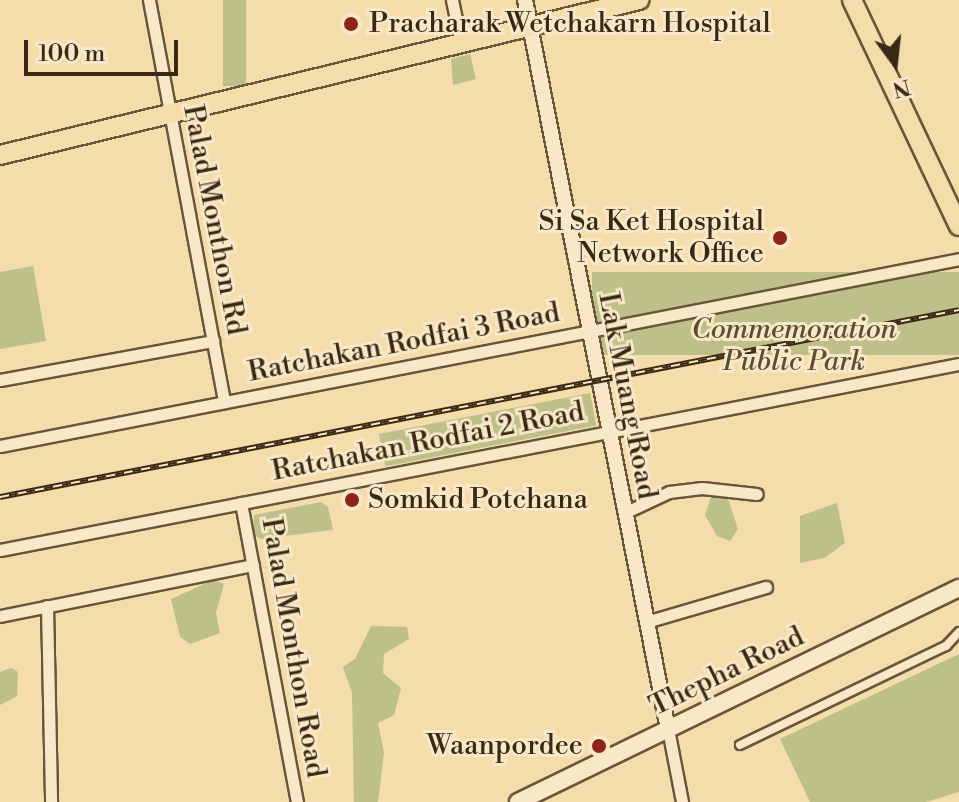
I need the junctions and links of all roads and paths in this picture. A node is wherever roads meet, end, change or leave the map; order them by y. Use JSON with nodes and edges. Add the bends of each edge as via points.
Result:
{"nodes":[{"id":1,"x":149,"y":0,"type":"edge"},
{"id":2,"x":452,"y":0,"type":"edge"},
{"id":3,"x":525,"y":0,"type":"edge"},
{"id":4,"x":639,"y":0,"type":"edge"},
{"id":5,"x":852,"y":0,"type":"edge"},
{"id":6,"x":530,"y":26,"type":"junction"},
{"id":7,"x":461,"y":43,"type":"junction"},
{"id":8,"x":168,"y":114,"type":"junction"},
{"id":9,"x":0,"y":155,"type":"edge"},
{"id":10,"x":959,"y":226,"type":"edge"},
{"id":11,"x":959,"y":259,"type":"edge"},
{"id":12,"x":587,"y":331,"type":"junction"},
{"id":13,"x":213,"y":341,"type":"junction"},
{"id":14,"x":959,"y":364,"type":"edge"},
{"id":15,"x":0,"y":380,"type":"edge"},
{"id":16,"x":224,"y":402,"type":"junction"},
{"id":17,"x":607,"y":432,"type":"junction"},
{"id":18,"x":0,"y":446,"type":"edge"},
{"id":19,"x":757,"y":494,"type":"dead end"},
{"id":20,"x":241,"y":503,"type":"junction"},
{"id":21,"x":624,"y":513,"type":"junction"},
{"id":22,"x":0,"y":550,"type":"edge"},
{"id":23,"x":253,"y":565,"type":"junction"},
{"id":24,"x":766,"y":587,"type":"dead end"},
{"id":25,"x":959,"y":588,"type":"edge"},
{"id":26,"x":47,"y":606,"type":"junction"},
{"id":27,"x":0,"y":616,"type":"edge"},
{"id":28,"x":646,"y":622,"type":"junction"},
{"id":29,"x":959,"y":632,"type":"edge"},
{"id":30,"x":668,"y":729,"type":"junction"},
{"id":31,"x":740,"y":745,"type":"dead end"},
{"id":32,"x":51,"y":802,"type":"edge"},
{"id":33,"x":297,"y":802,"type":"edge"},
{"id":34,"x":518,"y":802,"type":"edge"},
{"id":35,"x":682,"y":802,"type":"edge"}],
"edges":[{"from":1,"to":8,"type":"street","name":"Palad Monthon Rd"},
{"from":2,"to":7,"type":"street"},
{"from":3,"to":6,"type":"street","name":"Lak Muang Road"},
{"from":4,"to":6,"type":"main road"},
{"from":5,"to":10,"type":"main road"},
{"from":6,"to":7,"type":"main road"},
{"from":6,"to":12,"type":"street","name":"Lak Muang Road"},
{"from":7,"to":8,"type":"main road"},
{"from":8,"to":9,"type":"main road"},
{"from":8,"to":13,"type":"street","name":"Palad Monthon Rd"},
{"from":11,"to":12,"type":"street","name":"Ratchakan Rodfai 3 Road"},
{"from":12,"to":16,"type":"street","name":"Ratchakan Rodfai 3 Road"},
{"from":12,"to":17,"type":"street","name":"Lak Muang Road"},
{"from":13,"to":15,"type":"street"},
{"from":13,"to":16,"type":"street","name":"Palad Monthon Rd"},
{"from":14,"to":17,"type":"street","name":"Ratchakan Rodfai 2 Road"},
{"from":16,"to":18,"type":"street","name":"Ratchakan Rodfai 3 Road"},
{"from":17,"to":20,"type":"street","name":"Ratchakan Rodfai 2 Road"},
{"from":17,"to":21,"type":"street","name":"Lak Muang Road"},
{"from":19,"to":21,"type":"street","via":[[702,488],[669,492]]},
{"from":20,"to":22,"type":"street","name":"Ratchakan Rodfai 2 Road"},
{"from":20,"to":23,"type":"street","name":"Palad Monthon Road"},
{"from":21,"to":28,"type":"street","name":"Lak Muang Road"},
{"from":23,"to":26,"type":"street"},
{"from":23,"to":33,"type":"street","name":"Palad Monthon Road"},
{"from":24,"to":28,"type":"street"},
{"from":25,"to":30,"type":"main road","name":"Thepha Road"},
{"from":26,"to":27,"type":"street"},
{"from":26,"to":32,"type":"street"},
{"from":28,"to":30,"type":"street","name":"Lak Muang Road"},
{"from":29,"to":31,"type":"street","via":[[946,646]]},
{"from":30,"to":34,"type":"main road","name":"Thepha Road"},
{"from":30,"to":35,"type":"street","name":"Lak Muang Road"}]}
